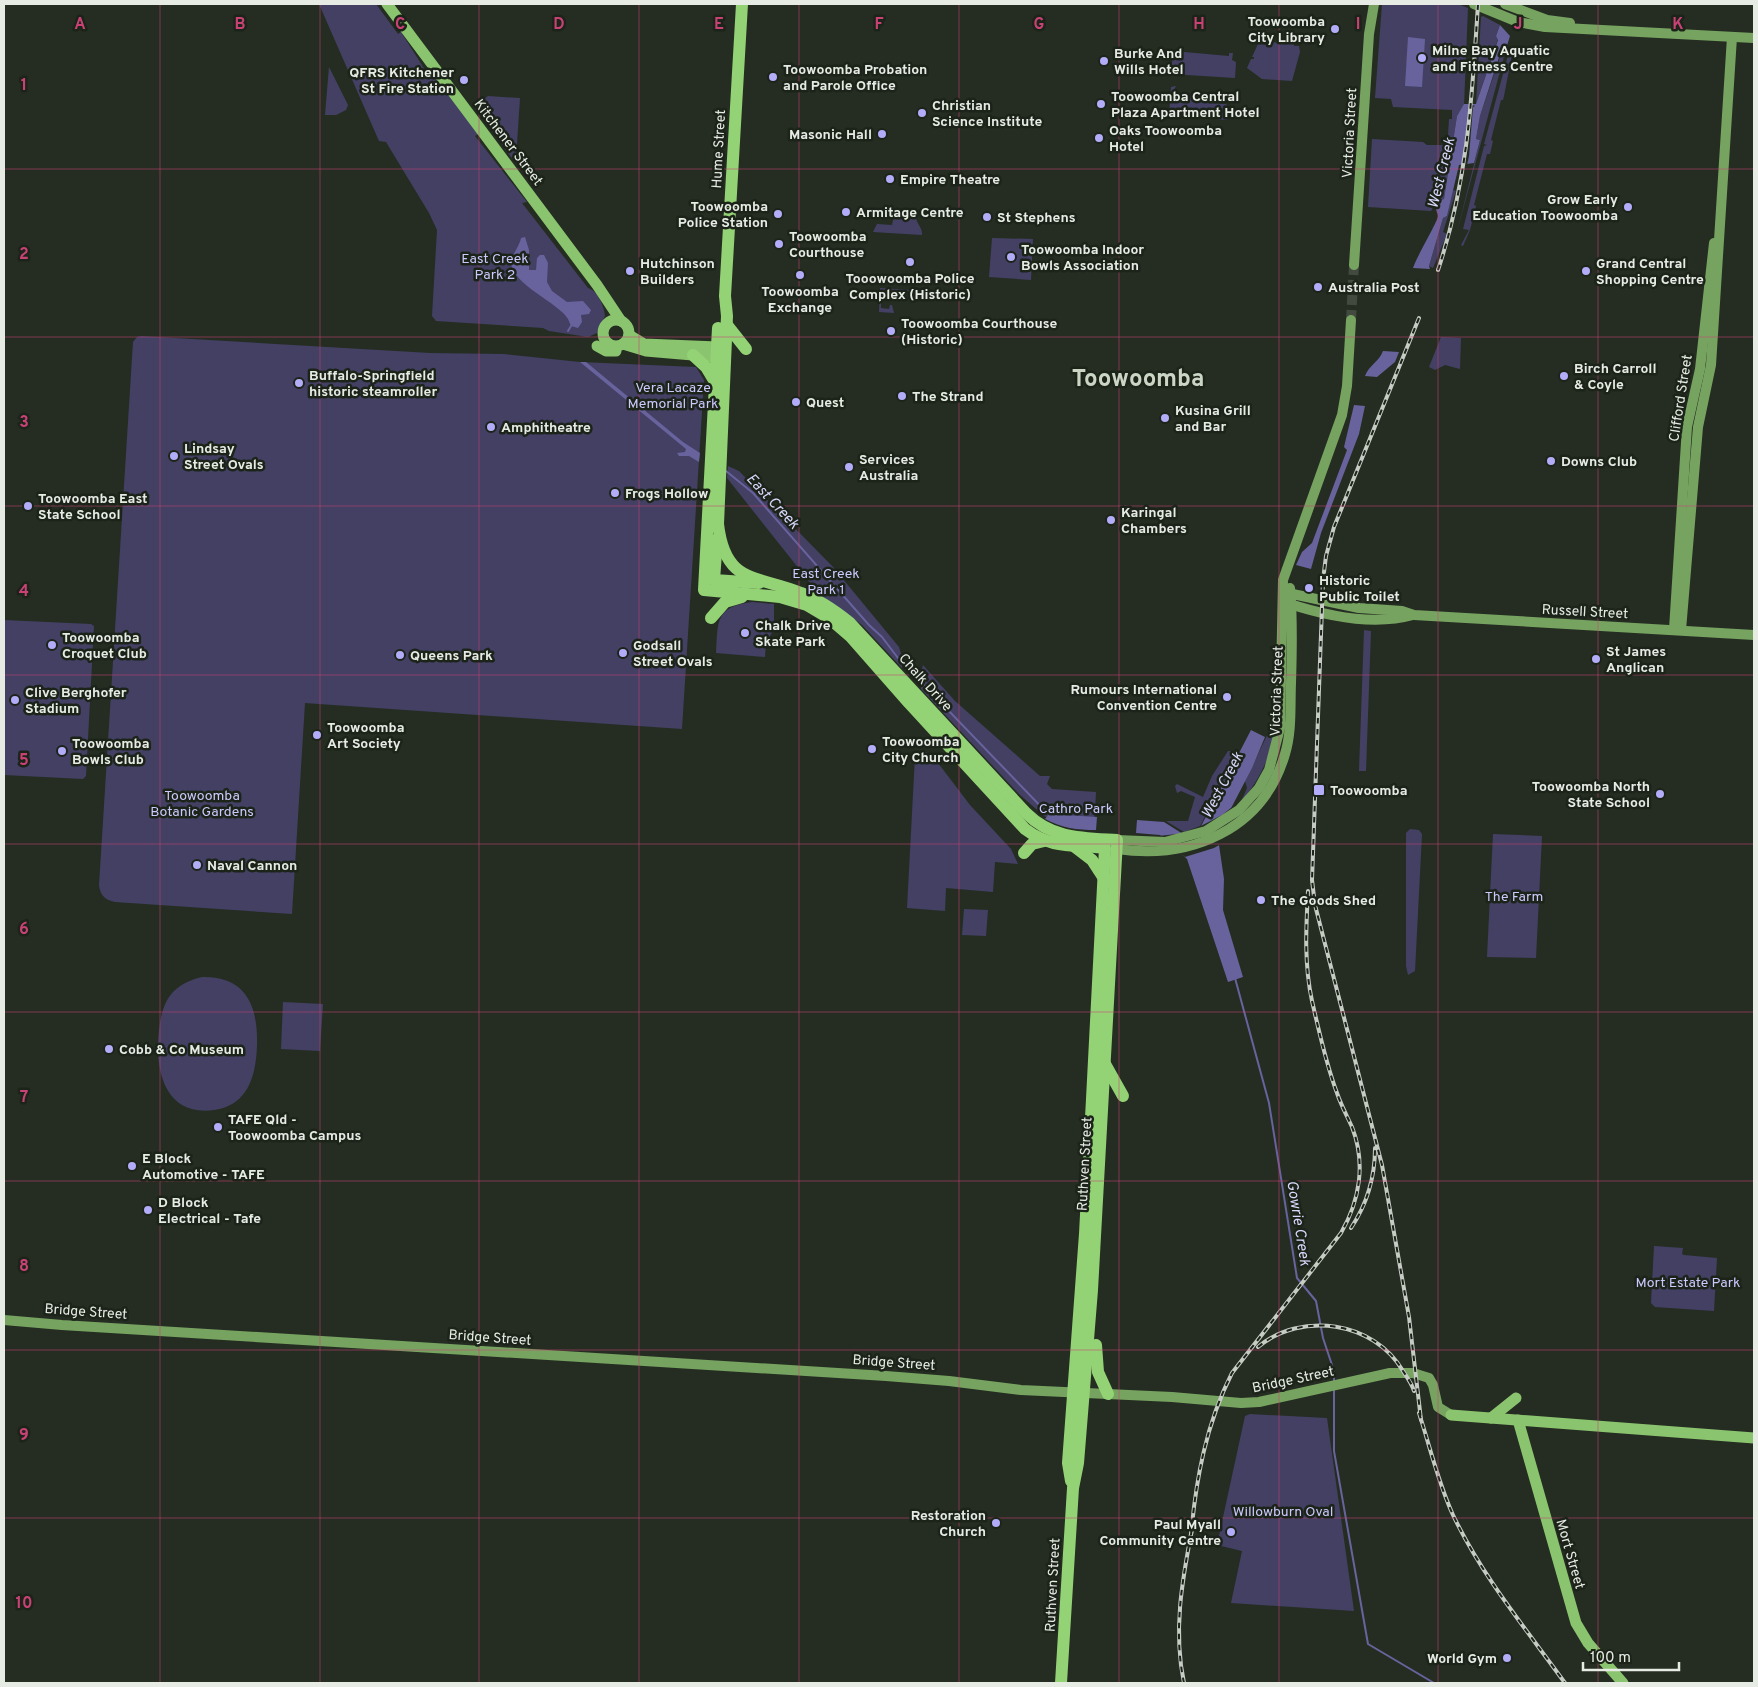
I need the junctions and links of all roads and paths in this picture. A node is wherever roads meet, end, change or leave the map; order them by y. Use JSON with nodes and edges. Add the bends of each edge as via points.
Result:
{"nodes":[{"id":1,"x":387,"y":4,"type":"edge"},
{"id":2,"x":742,"y":4,"type":"edge"},
{"id":3,"x":1374,"y":4,"type":"edge"},
{"id":4,"x":1474,"y":4,"type":"edge"},
{"id":5,"x":1505,"y":4,"type":"edge"},
{"id":6,"x":1628,"y":30,"type":"junction"},
{"id":7,"x":1732,"y":37,"type":"junction"},
{"id":8,"x":1754,"y":38,"type":"edge"},
{"id":9,"x":1720,"y":203,"type":"junction"},
{"id":10,"x":1354,"y":265,"type":"tunnel mouth"},
{"id":11,"x":725,"y":296,"type":"junction"},
{"id":12,"x":606,"y":299,"type":"junction"},
{"id":13,"x":1351,"y":320,"type":"tunnel mouth"},
{"id":14,"x":621,"y":321,"type":"junction"},
{"id":15,"x":608,"y":322,"type":"junction"},
{"id":16,"x":727,"y":325,"type":"junction"},
{"id":17,"x":626,"y":339,"type":"junction"},
{"id":18,"x":610,"y":344,"type":"junction"},
{"id":19,"x":746,"y":349,"type":"dead end"},
{"id":20,"x":646,"y":351,"type":"junction"},
{"id":21,"x":717,"y":352,"type":"junction"},
{"id":22,"x":693,"y":355,"type":"junction"},
{"id":23,"x":715,"y":382,"type":"junction"},
{"id":24,"x":1696,"y":411,"type":"junction"},
{"id":25,"x":715,"y":466,"type":"junction"},
{"id":26,"x":719,"y":534,"type":"junction"},
{"id":27,"x":764,"y":583,"type":"junction"},
{"id":28,"x":704,"y":590,"type":"joint"},
{"id":29,"x":757,"y":594,"type":"junction"},
{"id":30,"x":1287,"y":598,"type":"junction"},
{"id":31,"x":711,"y":618,"type":"dead end"},
{"id":32,"x":1677,"y":630,"type":"junction"},
{"id":33,"x":1754,"y":635,"type":"edge"},
{"id":34,"x":1044,"y":841,"type":"junction"},
{"id":35,"x":1117,"y":845,"type":"junction"},
{"id":36,"x":1075,"y":848,"type":"junction"},
{"id":37,"x":1024,"y":854,"type":"dead end"},
{"id":38,"x":1105,"y":880,"type":"junction"},
{"id":39,"x":1105,"y":1064,"type":"junction"},
{"id":40,"x":1122,"y":1096,"type":"dead end"},
{"id":41,"x":1092,"y":1290,"type":"junction"},
{"id":42,"x":4,"y":1320,"type":"edge"},
{"id":43,"x":1079,"y":1393,"type":"junction"},
{"id":44,"x":1108,"y":1394,"type":"junction"},
{"id":45,"x":1516,"y":1398,"type":"dead end"},
{"id":46,"x":1451,"y":1415,"type":"joint"},
{"id":47,"x":1491,"y":1418,"type":"junction"},
{"id":48,"x":1518,"y":1420,"type":"junction"},
{"id":49,"x":1754,"y":1438,"type":"edge"},
{"id":50,"x":1061,"y":1683,"type":"edge"},
{"id":51,"x":1622,"y":1683,"type":"edge"}],
"edges":[{"from":1,"to":12,"type":"main road","name":"Kitchener Street"},
{"from":2,"to":11,"type":"highway","name":"Hume Street"},
{"from":3,"to":10,"type":"main road","name":"Victoria Street","via":[[1368,44]]},
{"from":4,"to":6,"type":"main road","via":[[1525,24],[1564,29]]},
{"from":5,"to":6,"type":"main road","via":[[1547,20]]},
{"from":6,"to":7,"type":"main road"},
{"from":7,"to":8,"type":"main road"},
{"from":7,"to":9,"type":"main road","name":"Clifford Street"},
{"from":9,"to":24,"type":"main road","name":"Clifford Street","via":[[1708,283]]},
{"from":9,"to":24,"type":"main road","name":"Clifford Street","via":[[1711,365]]},
{"from":11,"to":16,"type":"highway","name":"Hume Street"},
{"from":11,"to":21,"type":"highway","name":"Hume Street","via":[[719,315]]},
{"from":12,"to":14,"type":"main road","name":"Kitchener Street"},
{"from":12,"to":15,"type":"main road"},
{"from":13,"to":30,"type":"main road","name":"Victoria Street","via":[[1342,415],[1288,568]]},
{"from":14,"to":15,"type":"main road"},
{"from":14,"to":17,"type":"main road","via":[[628,326]]},
{"from":15,"to":18,"type":"main road","via":[[603,332]]},
{"from":16,"to":19,"type":"highway"},
{"from":16,"to":25,"type":"highway","name":"Hume Street"},
{"from":17,"to":18,"type":"main road"},
{"from":17,"to":20,"type":"main road"},
{"from":17,"to":21,"type":"main road"},
{"from":18,"to":20,"type":"main road","via":[[597,346],[606,351]]},
{"from":20,"to":22,"type":"main road"},
{"from":21,"to":22,"type":"main road"},
{"from":21,"to":23,"type":"highway","name":"Hume Street"},
{"from":22,"to":23,"type":"highway"},
{"from":23,"to":25,"type":"highway","name":"Hume Street"},
{"from":24,"to":32,"type":"main road","name":"Clifford Street","via":[[1687,426]]},
{"from":25,"to":26,"type":"highway","name":"Hume Street"},
{"from":25,"to":28,"type":"highway","name":"Hume Street"},
{"from":26,"to":27,"type":"highway","name":"Chalk Drive","via":[[723,550],[733,565]]},
{"from":26,"to":27,"type":"highway","via":[[714,580]]},
{"from":27,"to":35,"type":"highway","name":"Chalk Drive","via":[[802,593],[830,607],[850,623],[1042,827],[1067,837]]},
{"from":28,"to":29,"type":"highway","name":"Chalk Drive"},
{"from":29,"to":31,"type":"highway","via":[[728,600]]},
{"from":29,"to":34,"type":"highway","name":"Chalk Drive","via":[[807,605],[845,631],[1015,820]]},
{"from":30,"to":32,"type":"main road","name":"Russell Street","via":[[1358,619],[1414,615]]},
{"from":30,"to":35,"type":"main road","name":"Victoria Street","via":[[1278,743],[1264,780],[1239,810],[1206,831],[1165,842]]},
{"from":30,"to":35,"type":"main road","name":"Victoria Street","via":[[1290,720],[1285,754],[1267,793],[1234,826],[1210,840],[1176,850],[1152,852]]},
{"from":32,"to":33,"type":"main road","name":"Russell Street"},
{"from":34,"to":36,"type":"highway","name":"Chalk Drive"},
{"from":34,"to":37,"type":"highway","via":[[1032,844]]},
{"from":35,"to":39,"type":"highway","name":"Ruthven Street"},
{"from":36,"to":38,"type":"highway","name":"Chalk Drive","via":[[1092,860]]},
{"from":36,"to":38,"type":"highway","name":"Ruthven Street","via":[[1106,848]]},
{"from":38,"to":43,"type":"highway","name":"Ruthven Street"},
{"from":39,"to":40,"type":"highway"},
{"from":39,"to":41,"type":"highway","name":"Ruthven Street"},
{"from":41,"to":43,"type":"highway","name":"Ruthven Street"},
{"from":41,"to":44,"type":"highway","via":[[1096,1363]]},
{"from":42,"to":43,"type":"main road","name":"Bridge Street","via":[[886,1376]]},
{"from":43,"to":44,"type":"main road","name":"Bridge Street"},
{"from":43,"to":50,"type":"highway","name":"Ruthven Street","via":[[1068,1463],[1073,1488]]},
{"from":44,"to":46,"type":"main road","name":"Bridge Street","via":[[1248,1403],[1395,1373],[1423,1375],[1432,1383],[1438,1407]]},
{"from":45,"to":47,"type":"main road"},
{"from":46,"to":47,"type":"main road","name":"Bridge Street"},
{"from":47,"to":48,"type":"main road","name":"Bridge Street"},
{"from":48,"to":49,"type":"main road","name":"Bridge Street"},
{"from":48,"to":51,"type":"main road","name":"Mort Street","via":[[1576,1623],[1588,1643]]}]}
